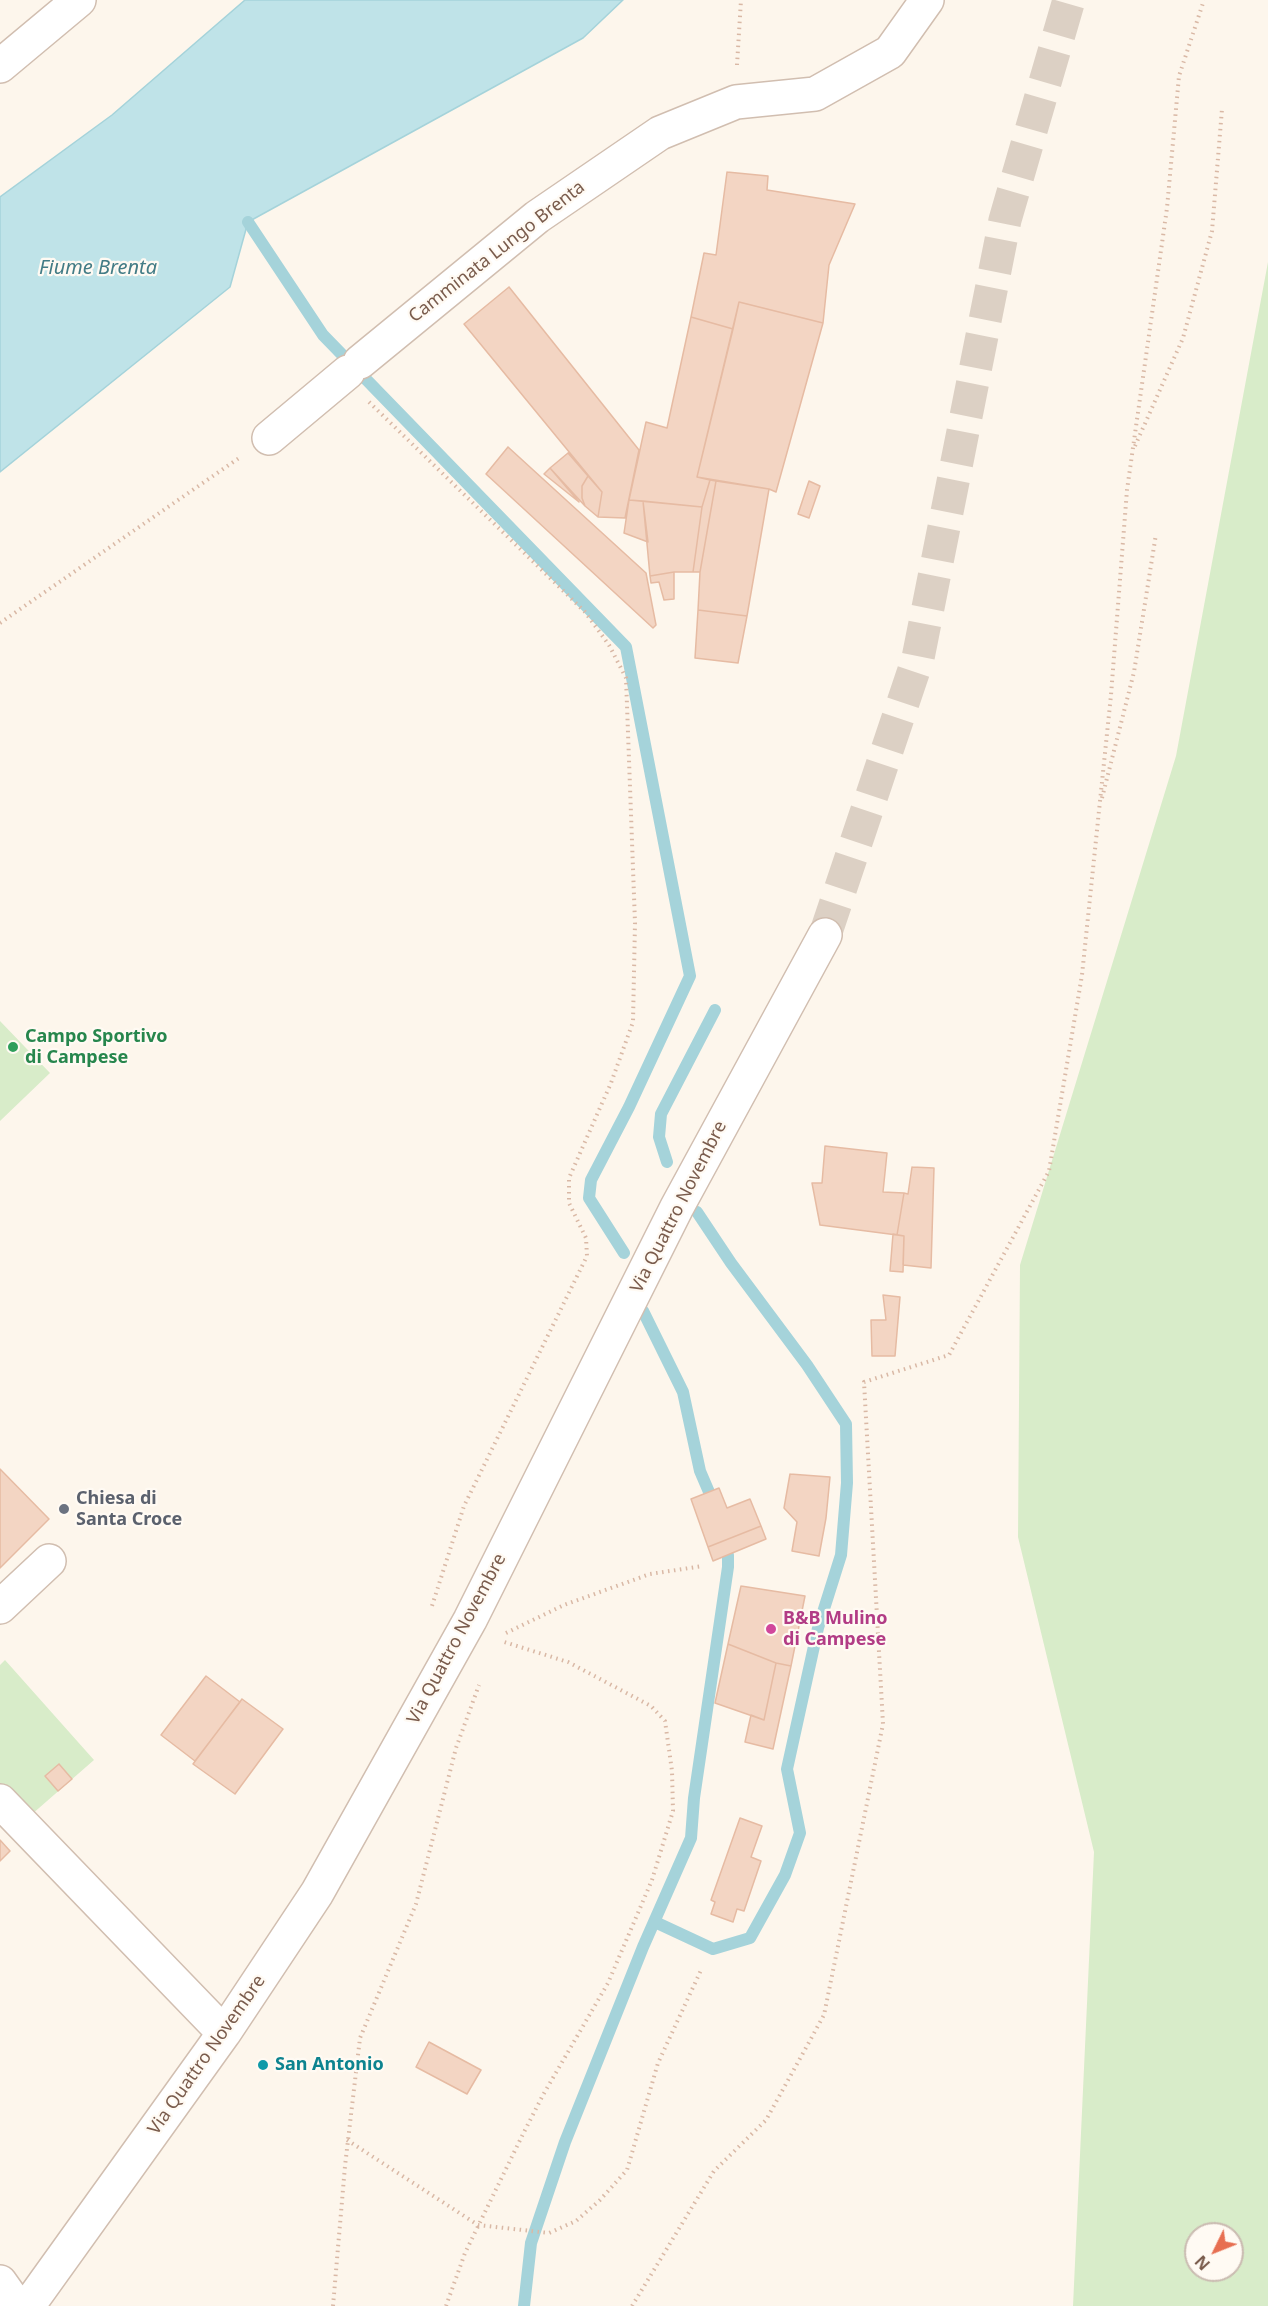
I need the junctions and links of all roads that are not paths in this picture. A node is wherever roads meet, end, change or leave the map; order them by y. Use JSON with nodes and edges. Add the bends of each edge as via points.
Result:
{"nodes":[{"id":1,"x":79,"y":0,"type":"edge"},
{"id":2,"x":927,"y":0,"type":"edge"},
{"id":3,"x":0,"y":66,"type":"edge"},
{"id":4,"x":268,"y":438,"type":"road end"},
{"id":5,"x":825,"y":935,"type":"tunnel mouth"},
{"id":6,"x":49,"y":1561,"type":"dead end"},
{"id":7,"x":0,"y":1607,"type":"edge"},
{"id":8,"x":0,"y":1801,"type":"edge"},
{"id":9,"x":224,"y":2033,"type":"junction"},
{"id":10,"x":0,"y":2282,"type":"edge"},
{"id":11,"x":17,"y":2306,"type":"edge"},
{"id":12,"x":28,"y":2306,"type":"edge"}],
"edges":[{"from":1,"to":3,"type":"street"},
{"from":2,"to":4,"type":"street","name":"Camminata Lungo Brenta","via":[[890,52],[815,94],[736,102],[660,133],[537,217]]},
{"from":5,"to":9,"type":"street","name":"Via Quattro Novembre","via":[[677,1207],[470,1620],[317,1893]]},
{"from":6,"to":7,"type":"street"},
{"from":8,"to":9,"type":"street"},
{"from":9,"to":12,"type":"street","name":"Via Quattro Novembre"},
{"from":10,"to":11,"type":"street"}]}
